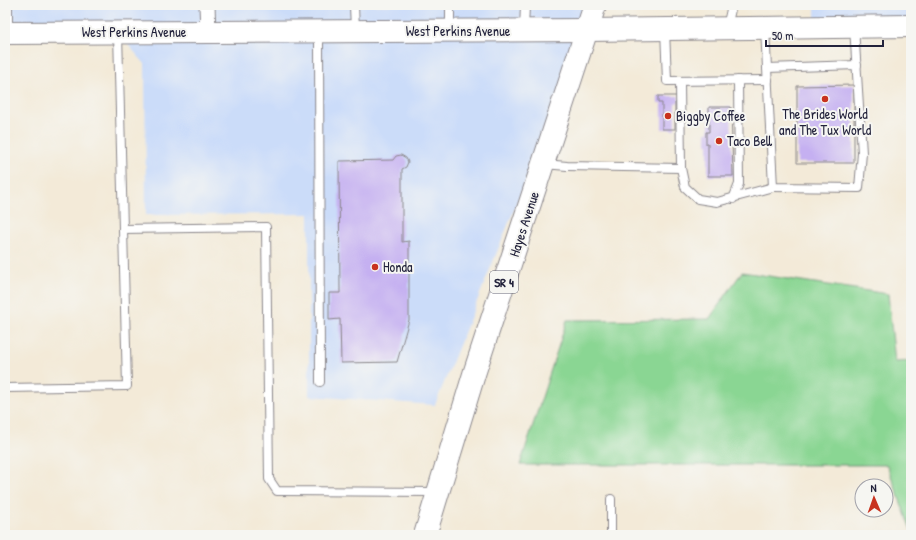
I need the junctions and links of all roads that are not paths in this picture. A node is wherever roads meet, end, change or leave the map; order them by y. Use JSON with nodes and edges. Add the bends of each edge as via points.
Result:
{"nodes":[{"id":1,"x":8,"y":5,"type":"edge"},
{"id":2,"x":207,"y":5,"type":"edge"},
{"id":3,"x":354,"y":5,"type":"edge"},
{"id":4,"x":450,"y":5,"type":"edge"},
{"id":5,"x":525,"y":5,"type":"edge"},
{"id":6,"x":595,"y":5,"type":"edge"},
{"id":7,"x":732,"y":5,"type":"edge"},
{"id":8,"x":854,"y":26,"type":"junction"},
{"id":9,"x":911,"y":26,"type":"edge"},
{"id":10,"x":765,"y":27,"type":"junction"},
{"id":11,"x":726,"y":28,"type":"junction"},
{"id":12,"x":665,"y":29,"type":"junction"},
{"id":13,"x":524,"y":30,"type":"junction"},
{"id":14,"x":587,"y":30,"type":"junction"},
{"id":15,"x":355,"y":31,"type":"junction"},
{"id":16,"x":450,"y":31,"type":"junction"},
{"id":17,"x":208,"y":32,"type":"junction"},
{"id":18,"x":319,"y":32,"type":"junction"},
{"id":19,"x":7,"y":33,"type":"edge"},
{"id":20,"x":118,"y":33,"type":"junction"},
{"id":21,"x":857,"y":65,"type":"junction"},
{"id":22,"x":767,"y":68,"type":"junction"},
{"id":23,"x":738,"y":80,"type":"junction"},
{"id":24,"x":768,"y":80,"type":"junction"},
{"id":25,"x":680,"y":81,"type":"junction"},
{"id":26,"x":544,"y":163,"type":"junction"},
{"id":27,"x":682,"y":168,"type":"junction"},
{"id":28,"x":773,"y":188,"type":"junction"},
{"id":29,"x":733,"y":199,"type":"junction"},
{"id":30,"x":123,"y":229,"type":"junction"},
{"id":31,"x":320,"y":382,"type":"dead end"},
{"id":32,"x":5,"y":388,"type":"edge"},
{"id":33,"x":438,"y":492,"type":"junction"},
{"id":34,"x":611,"y":498,"type":"dead end"},
{"id":35,"x":425,"y":535,"type":"edge"},
{"id":36,"x":611,"y":535,"type":"edge"}],
"edges":[{"from":1,"to":19,"type":"lane"},
{"from":2,"to":17,"type":"street"},
{"from":3,"to":15,"type":"lane"},
{"from":4,"to":16,"type":"lane"},
{"from":5,"to":13,"type":"lane"},
{"from":6,"to":14,"type":"main road","name":"Hayes Avenue","number":"SR 4"},
{"from":7,"to":11,"type":"lane"},
{"from":8,"to":9,"type":"main road","name":"West Perkins Avenue"},
{"from":8,"to":10,"type":"main road","name":"West Perkins Avenue"},
{"from":8,"to":21,"type":"lane"},
{"from":10,"to":11,"type":"main road","name":"West Perkins Avenue"},
{"from":10,"to":22,"type":"lane"},
{"from":11,"to":12,"type":"main road","name":"West Perkins Avenue"},
{"from":12,"to":14,"type":"main road","name":"West Perkins Avenue"},
{"from":12,"to":25,"type":"lane","via":[[667,81]]},
{"from":13,"to":14,"type":"main road","name":"West Perkins Avenue"},
{"from":13,"to":16,"type":"main road","name":"West Perkins Avenue"},
{"from":14,"to":26,"type":"main road","name":"Hayes Avenue","number":"SR 4"},
{"from":15,"to":16,"type":"main road","name":"West Perkins Avenue"},
{"from":15,"to":18,"type":"main road","name":"West Perkins Avenue"},
{"from":17,"to":18,"type":"main road","name":"West Perkins Avenue"},
{"from":17,"to":20,"type":"main road","name":"West Perkins Avenue"},
{"from":18,"to":31,"type":"lane"},
{"from":19,"to":20,"type":"main road","name":"West Perkins Avenue"},
{"from":20,"to":30,"type":"lane"},
{"from":21,"to":22,"type":"lane"},
{"from":21,"to":28,"type":"lane","via":[[862,153],[859,188]]},
{"from":22,"to":24,"type":"lane"},
{"from":23,"to":24,"type":"lane"},
{"from":23,"to":25,"type":"lane"},
{"from":23,"to":29,"type":"lane","via":[[739,184]]},
{"from":24,"to":28,"type":"lane"},
{"from":25,"to":27,"type":"lane"},
{"from":26,"to":27,"type":"lane","via":[[567,166]]},
{"from":26,"to":33,"type":"main road","name":"Hayes Avenue","number":"SR 4","via":[[475,370]]},
{"from":27,"to":29,"type":"lane","via":[[685,187],[698,199],[717,202]]},
{"from":28,"to":29,"type":"lane"},
{"from":30,"to":32,"type":"lane","via":[[127,386]]},
{"from":30,"to":33,"type":"lane","via":[[266,227],[269,479],[276,491]]},
{"from":33,"to":35,"type":"main road","name":"Hayes Avenue","number":"SR 4"},
{"from":34,"to":36,"type":"lane"}]}
